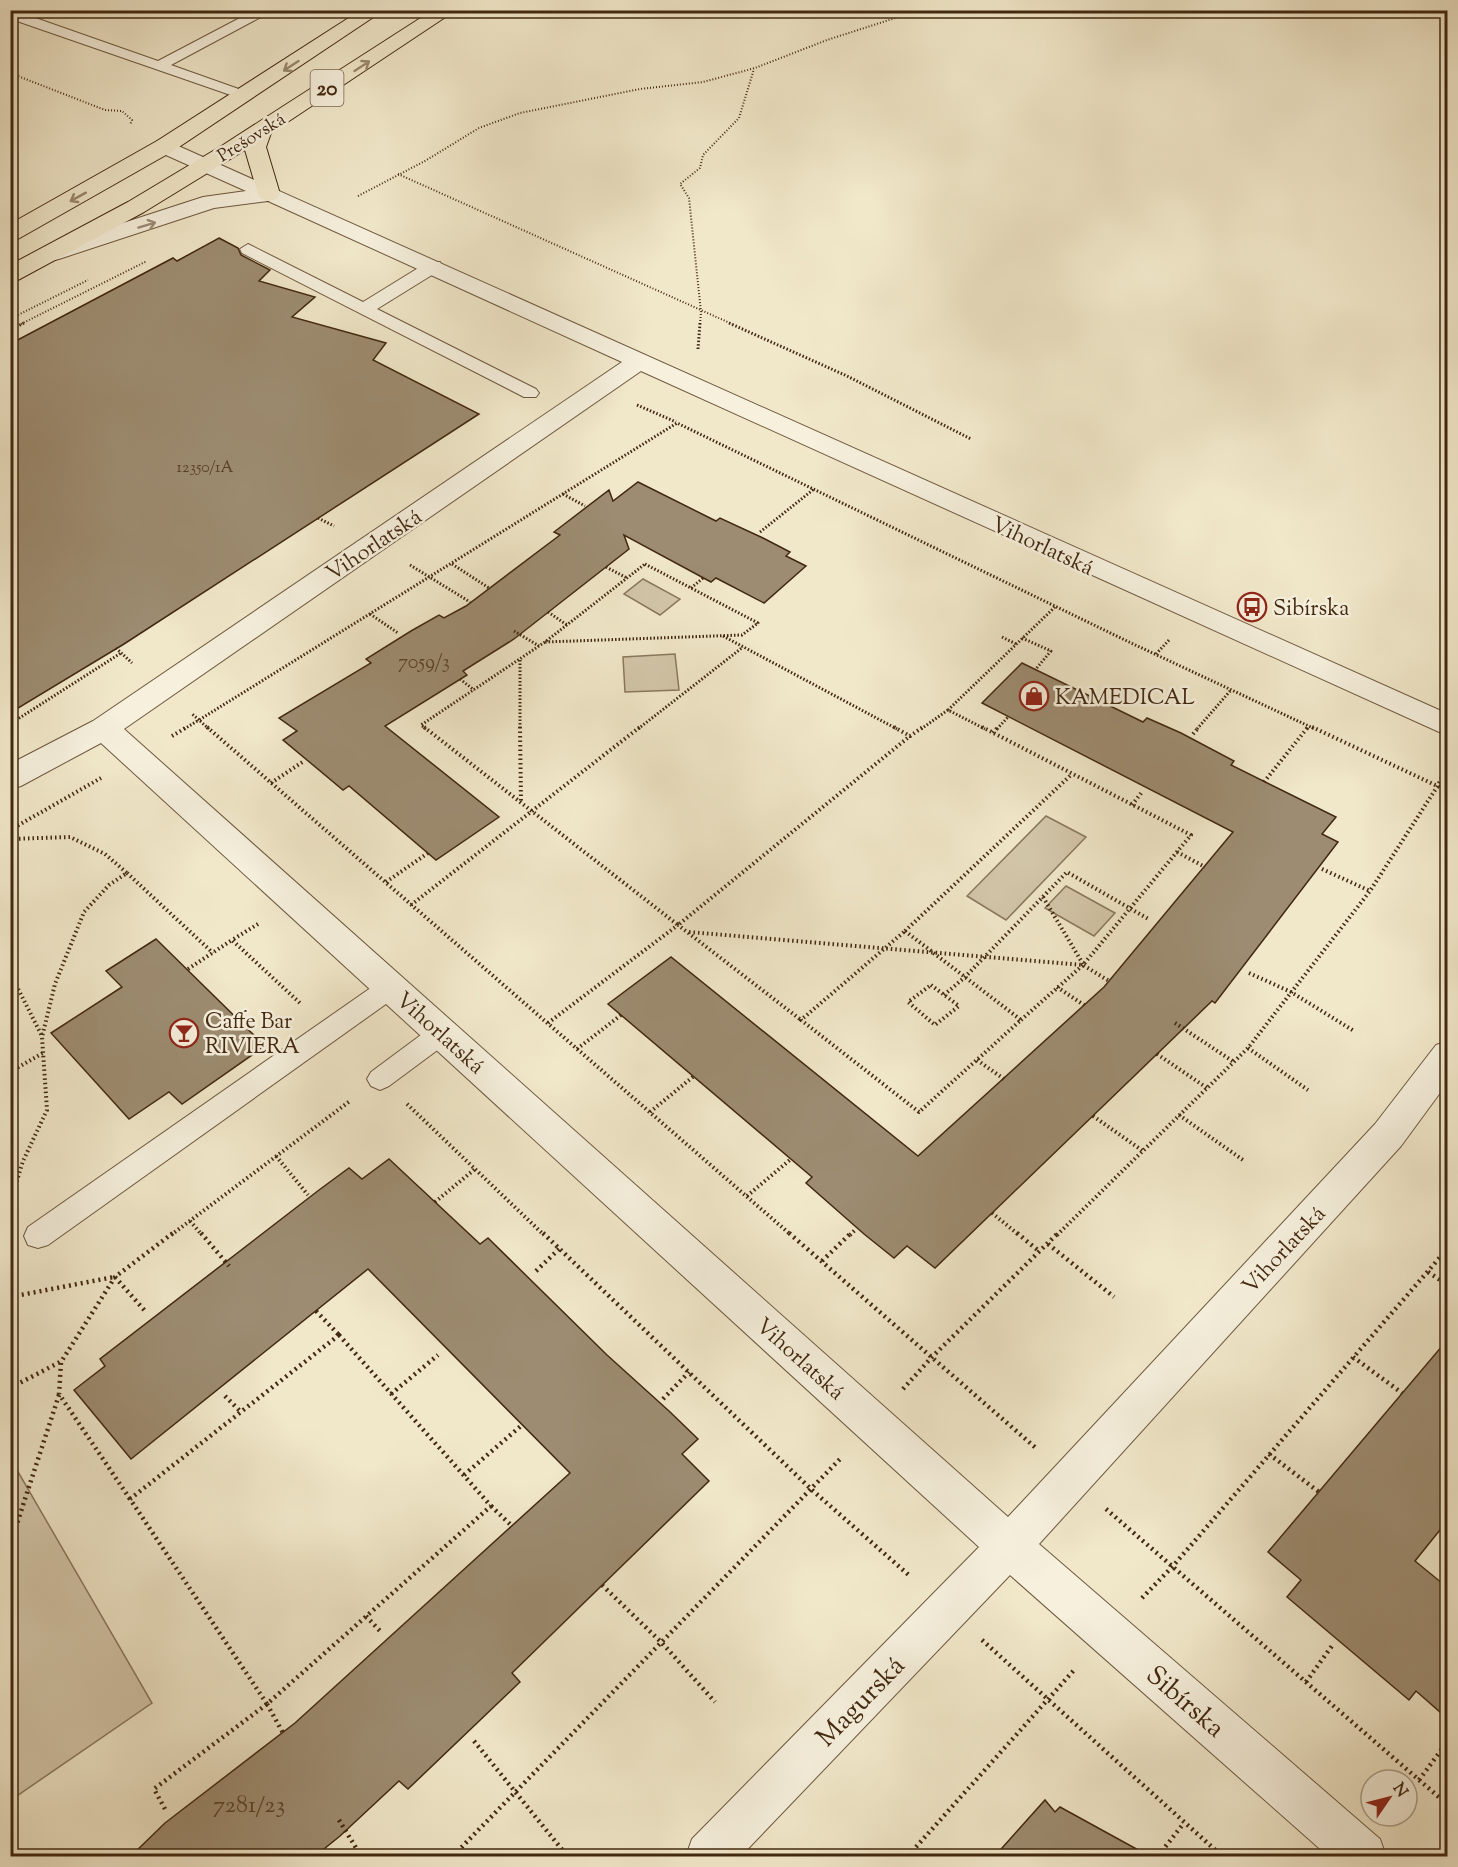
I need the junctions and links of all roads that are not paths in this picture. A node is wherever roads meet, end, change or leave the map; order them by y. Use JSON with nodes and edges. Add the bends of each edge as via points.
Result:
{"nodes":[{"id":1,"x":22,"y":10,"type":"edge"},
{"id":2,"x":267,"y":10,"type":"edge"},
{"id":3,"x":375,"y":10,"type":"edge"},
{"id":4,"x":447,"y":10,"type":"edge"},
{"id":5,"x":159,"y":66,"type":"junction"},
{"id":6,"x":245,"y":96,"type":"junction"},
{"id":7,"x":262,"y":130,"type":"junction"},
{"id":8,"x":165,"y":146,"type":"junction"},
{"id":9,"x":206,"y":165,"type":"junction"},
{"id":10,"x":268,"y":194,"type":"junction"},
{"id":11,"x":10,"y":234,"type":"edge"},
{"id":12,"x":248,"y":249,"type":"dead end"},
{"id":13,"x":51,"y":254,"type":"junction"},
{"id":14,"x":434,"y":266,"type":"junction"},
{"id":15,"x":10,"y":275,"type":"edge"},
{"id":16,"x":364,"y":309,"type":"junction"},
{"id":17,"x":641,"y":360,"type":"junction"},
{"id":18,"x":530,"y":393,"type":"dead end"},
{"id":19,"x":1448,"y":726,"type":"edge"},
{"id":20,"x":104,"y":728,"type":"junction"},
{"id":21,"x":10,"y":778,"type":"edge"},
{"id":22,"x":392,"y":987,"type":"junction"},
{"id":23,"x":442,"y":1033,"type":"junction"},
{"id":24,"x":1448,"y":1055,"type":"edge"},
{"id":25,"x":380,"y":1079,"type":"road end"},
{"id":26,"x":38,"y":1236,"type":"dead end"},
{"id":27,"x":1009,"y":1546,"type":"junction"},
{"id":28,"x":710,"y":1857,"type":"edge"},
{"id":29,"x":1363,"y":1857,"type":"edge"}],
"edges":[{"from":1,"to":5,"type":"lane","via":[[19,17]]},
{"from":2,"to":5,"type":"lane"},
{"from":3,"to":6,"type":"main road","name":"Prešovská","number":"20","one_way":true},
{"from":7,"to":4,"type":"main road","name":"Prešovská","number":"20","one_way":true},
{"from":5,"to":6,"type":"lane"},
{"from":6,"to":8,"type":"main road","name":"Prešovská","number":"20"},
{"from":7,"to":9,"type":"main road","name":"Prešovská","number":"20"},
{"from":7,"to":10,"type":"main road","via":[[255,147]]},
{"from":8,"to":9,"type":"street","name":"Vihorlatská"},
{"from":8,"to":11,"type":"main road","number":"20","one_way":true},
{"from":9,"to":10,"type":"street","name":"Vihorlatská"},
{"from":9,"to":13,"type":"main road","number":"20"},
{"from":13,"to":10,"type":"street","one_way":true,"via":[[212,202]]},
{"from":10,"to":14,"type":"street","name":"Vihorlatská"},
{"from":12,"to":16,"type":"lane"},
{"from":13,"to":15,"type":"main road","number":"20"},
{"from":14,"to":16,"type":"lane"},
{"from":14,"to":17,"type":"street","name":"Vihorlatská"},
{"from":16,"to":18,"type":"lane"},
{"from":17,"to":19,"type":"street","name":"Vihorlatská"},
{"from":17,"to":20,"type":"street","name":"Vihorlatská"},
{"from":20,"to":21,"type":"street","name":"Vihorlatská"},
{"from":20,"to":22,"type":"street","name":"Vihorlatská"},
{"from":22,"to":23,"type":"street","name":"Vihorlatská"},
{"from":22,"to":26,"type":"lane"},
{"from":23,"to":25,"type":"lane"},
{"from":23,"to":27,"type":"street","name":"Vihorlatská"},
{"from":24,"to":27,"type":"street","name":"Vihorlatská","via":[[1388,1135]]},
{"from":27,"to":28,"type":"street","name":"Magurská"},
{"from":27,"to":29,"type":"street","name":"Sibírska"}]}
